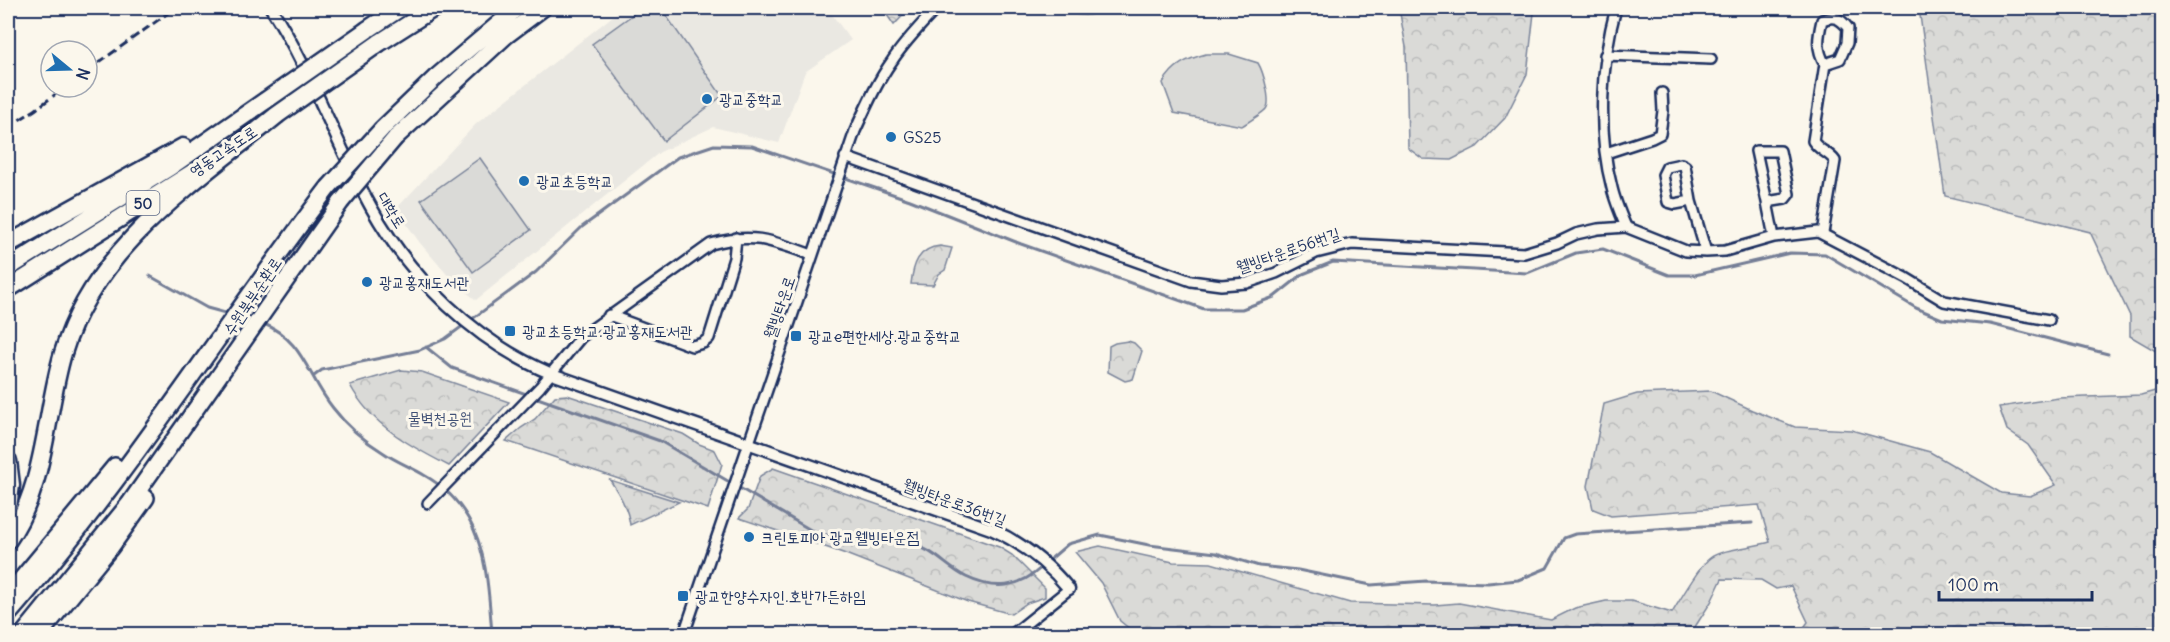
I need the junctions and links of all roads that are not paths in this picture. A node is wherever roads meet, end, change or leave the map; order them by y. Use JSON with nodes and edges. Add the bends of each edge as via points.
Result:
{"nodes":[{"id":1,"x":271,"y":8,"type":"edge"},
{"id":2,"x":400,"y":8,"type":"edge"},
{"id":3,"x":434,"y":8,"type":"edge"},
{"id":4,"x":517,"y":8,"type":"edge"},
{"id":5,"x":543,"y":8,"type":"edge"},
{"id":6,"x":937,"y":8,"type":"edge"},
{"id":7,"x":1616,"y":8,"type":"edge"},
{"id":8,"x":1605,"y":55,"type":"junction"},
{"id":9,"x":1711,"y":60,"type":"dead end"},
{"id":10,"x":1825,"y":64,"type":"junction"},
{"id":11,"x":1662,"y":93,"type":"dead end"},
{"id":12,"x":265,"y":101,"type":"junction"},
{"id":13,"x":277,"y":115,"type":"junction"},
{"id":14,"x":1606,"y":153,"type":"junction"},
{"id":15,"x":845,"y":157,"type":"junction"},
{"id":16,"x":1691,"y":201,"type":"junction"},
{"id":17,"x":1767,"y":202,"type":"junction"},
{"id":18,"x":1626,"y":228,"type":"junction"},
{"id":19,"x":1823,"y":233,"type":"junction"},
{"id":20,"x":1774,"y":237,"type":"junction"},
{"id":21,"x":736,"y":238,"type":"junction"},
{"id":22,"x":8,"y":244,"type":"edge"},
{"id":23,"x":1706,"y":252,"type":"junction"},
{"id":24,"x":812,"y":255,"type":"junction"},
{"id":25,"x":8,"y":268,"type":"edge"},
{"id":26,"x":8,"y":289,"type":"edge"},
{"id":27,"x":609,"y":315,"type":"junction"},
{"id":28,"x":2049,"y":320,"type":"dead end"},
{"id":29,"x":211,"y":351,"type":"junction"},
{"id":30,"x":234,"y":355,"type":"junction"},
{"id":31,"x":552,"y":374,"type":"junction"},
{"id":32,"x":749,"y":443,"type":"junction"},
{"id":33,"x":8,"y":461,"type":"edge"},
{"id":34,"x":428,"y":503,"type":"dead end"},
{"id":35,"x":8,"y":507,"type":"edge"},
{"id":36,"x":8,"y":540,"type":"edge"},
{"id":37,"x":1069,"y":589,"type":"joint"},
{"id":38,"x":8,"y":595,"type":"edge"},
{"id":39,"x":8,"y":615,"type":"edge"},
{"id":40,"x":23,"y":634,"type":"edge"},
{"id":41,"x":40,"y":634,"type":"edge"},
{"id":42,"x":684,"y":634,"type":"edge"},
{"id":43,"x":1013,"y":634,"type":"edge"}],
"edges":[{"from":1,"to":31,"type":"street","name":"대학로","via":[[370,206],[414,269],[458,315],[527,364]]},
{"from":2,"to":12,"type":"highway","name":"영동고속도로","number":"50","bridge":true},
{"from":3,"to":13,"type":"highway","name":"영동고속도로","number":"50","bridge":true},
{"from":4,"to":29,"type":"highway","name":"수원북부순환로","bridge":true,"via":[[436,77],[328,188]]},
{"from":5,"to":30,"type":"highway","name":"수원북부순환로","bridge":true,"via":[[507,35],[395,138],[341,202]]},
{"from":6,"to":15,"type":"street","name":"웰빙타운로","via":[[891,62]]},
{"from":7,"to":8,"type":"street"},
{"from":8,"to":9,"type":"street"},
{"from":8,"to":14,"type":"street"},
{"from":10,"to":10,"type":"street","via":[[1840,58],[1847,43],[1848,28],[1842,19],[1831,16],[1822,20],[1818,37],[1818,53]]},
{"from":10,"to":19,"type":"street","via":[[1813,141],[1836,161]]},
{"from":11,"to":14,"type":"street","via":[[1659,134]]},
{"from":12,"to":22,"type":"highway"},
{"from":12,"to":25,"type":"highway","name":"영동고속도로","number":"50","via":[[170,167]]},
{"from":13,"to":26,"type":"highway","name":"영동고속도로","number":"50"},
{"from":13,"to":36,"type":"highway","via":[[155,216],[96,281],[64,350],[32,495]]},
{"from":14,"to":18,"type":"street","via":[[1611,188]]},
{"from":15,"to":18,"type":"street","name":"웰빙타운로56번길","via":[[1191,281],[1221,285],[1247,283],[1316,253],[1352,244],[1524,253],[1576,234]]},
{"from":15,"to":24,"type":"street","name":"웰빙타운로"},
{"from":16,"to":16,"type":"street","via":[[1685,166],[1667,167],[1663,175],[1668,202]]},
{"from":16,"to":23,"type":"street"},
{"from":17,"to":17,"type":"street","via":[[1756,151],[1780,151],[1789,194],[1785,199]]},
{"from":17,"to":20,"type":"street"},
{"from":18,"to":23,"type":"street","name":"웰빙타운로56번길","via":[[1686,251]]},
{"from":19,"to":20,"type":"street","name":"웰빙타운로56번길"},
{"from":19,"to":28,"type":"street","via":[[1944,301]]},
{"from":20,"to":23,"type":"street","name":"웰빙타운로56번길","via":[[1725,251]]},
{"from":21,"to":24,"type":"street","via":[[769,240]]},
{"from":21,"to":27,"type":"street","via":[[711,244]]},
{"from":21,"to":27,"type":"street","via":[[734,258],[709,338],[703,343],[692,346]]},
{"from":24,"to":32,"type":"street","name":"웰빙타운로"},
{"from":27,"to":31,"type":"street","via":[[581,336]]},
{"from":29,"to":38,"type":"highway"},
{"from":29,"to":39,"type":"highway","name":"수원북부순환로","via":[[108,491]]},
{"from":30,"to":40,"type":"highway","name":"수원북부순환로","via":[[129,504]]},
{"from":30,"to":41,"type":"highway","via":[[160,477],[111,548]]},
{"from":31,"to":32,"type":"street","name":"대학로"},
{"from":31,"to":34,"type":"street"},
{"from":32,"to":37,"type":"street","name":"웰빙타운로36번길","via":[[1012,538],[1035,554]]},
{"from":32,"to":42,"type":"street","name":"웰빙타운로"},
{"from":33,"to":35,"type":"highway"},
{"from":37,"to":43,"type":"street","name":"웰빙타운로36번길"}]}
